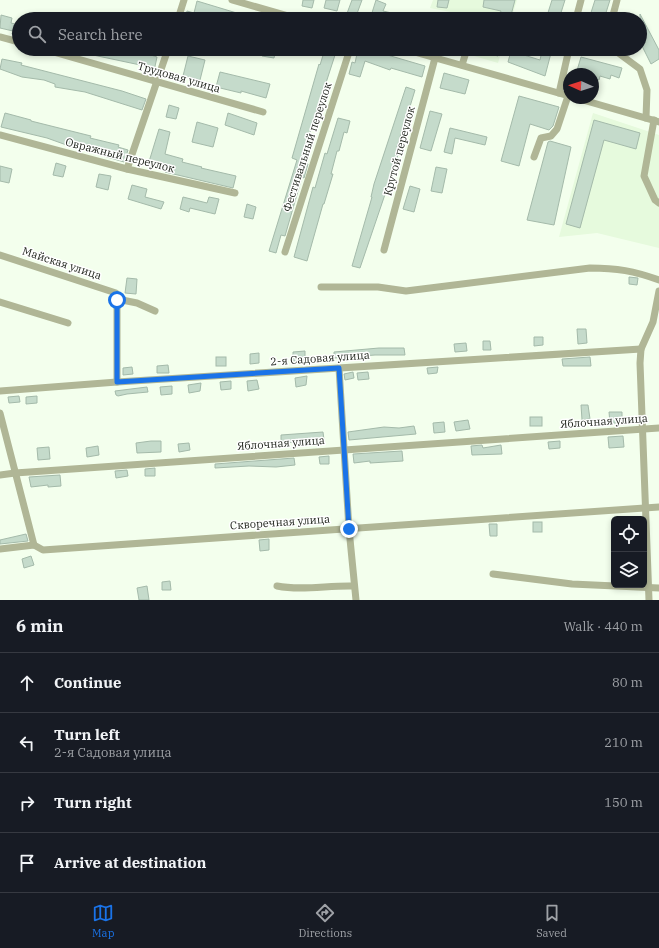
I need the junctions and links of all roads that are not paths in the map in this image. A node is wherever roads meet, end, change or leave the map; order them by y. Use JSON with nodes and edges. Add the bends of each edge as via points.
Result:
{"nodes":[{"id":1,"x":184,"y":0,"type":"edge"},
{"id":2,"x":232,"y":0,"type":"edge"},
{"id":3,"x":581,"y":0,"type":"edge"},
{"id":4,"x":617,"y":0,"type":"edge"},
{"id":5,"x":180,"y":12,"type":"edge"},
{"id":6,"x":274,"y":12,"type":"edge"},
{"id":7,"x":578,"y":12,"type":"edge"},
{"id":8,"x":614,"y":12,"type":"edge"},
{"id":9,"x":0,"y":37,"type":"edge"},
{"id":10,"x":12,"y":40,"type":"edge"},
{"id":11,"x":67,"y":56,"type":"edge"},
{"id":12,"x":166,"y":56,"type":"edge"},
{"id":13,"x":348,"y":56,"type":"edge"},
{"id":14,"x":428,"y":56,"type":"edge"},
{"id":15,"x":465,"y":56,"type":"edge"},
{"id":16,"x":567,"y":56,"type":"edge"},
{"id":17,"x":623,"y":56,"type":"edge"},
{"id":18,"x":435,"y":58,"type":"junction"},
{"id":19,"x":462,"y":66,"type":"junction"},
{"id":20,"x":157,"y":82,"type":"junction"},
{"id":21,"x":558,"y":93,"type":"junction"},
{"id":22,"x":563,"y":94,"type":"edge"},
{"id":23,"x":565,"y":104,"type":"edge"},
{"id":24,"x":597,"y":104,"type":"edge"},
{"id":25,"x":263,"y":112,"type":"dead end"},
{"id":26,"x":653,"y":120,"type":"edge"},
{"id":27,"x":0,"y":135,"type":"edge"},
{"id":28,"x":534,"y":157,"type":"dead end"},
{"id":29,"x":127,"y":169,"type":"junction"},
{"id":30,"x":234,"y":193,"type":"dead end"},
{"id":31,"x":659,"y":203,"type":"edge"},
{"id":32,"x":384,"y":250,"type":"dead end"},
{"id":33,"x":286,"y":252,"type":"dead end"},
{"id":34,"x":0,"y":255,"type":"edge"},
{"id":35,"x":659,"y":280,"type":"edge"},
{"id":36,"x":321,"y":287,"type":"dead end"},
{"id":37,"x":659,"y":291,"type":"edge"},
{"id":38,"x":116,"y":293,"type":"dead end"},
{"id":39,"x":0,"y":302,"type":"edge"},
{"id":40,"x":155,"y":311,"type":"dead end"},
{"id":41,"x":68,"y":323,"type":"dead end"},
{"id":42,"x":656,"y":323,"type":"edge"},
{"id":43,"x":641,"y":349,"type":"junction"},
{"id":44,"x":339,"y":368,"type":"junction"},
{"id":45,"x":117,"y":382,"type":"junction"},
{"id":46,"x":0,"y":392,"type":"edge"},
{"id":47,"x":0,"y":413,"type":"edge"},
{"id":48,"x":659,"y":428,"type":"edge"},
{"id":49,"x":642,"y":429,"type":"junction"},
{"id":50,"x":344,"y":449,"type":"junction"},
{"id":51,"x":15,"y":472,"type":"junction"},
{"id":52,"x":0,"y":475,"type":"edge"},
{"id":53,"x":659,"y":507,"type":"edge"},
{"id":54,"x":645,"y":508,"type":"junction"},
{"id":55,"x":349,"y":529,"type":"junction"},
{"id":56,"x":34,"y":545,"type":"junction"},
{"id":57,"x":0,"y":549,"type":"edge"},
{"id":58,"x":494,"y":574,"type":"dead end"},
{"id":59,"x":277,"y":586,"type":"dead end"},
{"id":60,"x":354,"y":586,"type":"junction"},
{"id":61,"x":650,"y":587,"type":"junction"},
{"id":62,"x":659,"y":588,"type":"edge"},
{"id":63,"x":356,"y":600,"type":"edge"},
{"id":64,"x":649,"y":600,"type":"edge"}],
"edges":[{"from":1,"to":5,"type":"street"},
{"from":2,"to":6,"type":"street"},
{"from":3,"to":7,"type":"street"},
{"from":4,"to":8,"type":"street"},
{"from":9,"to":10,"type":"street"},
{"from":11,"to":20,"type":"street","name":"Трудовая улица"},
{"from":12,"to":20,"type":"street"},
{"from":13,"to":33,"type":"street","name":"Фестивальный переулок"},
{"from":14,"to":18,"type":"street"},
{"from":15,"to":19,"type":"street"},
{"from":16,"to":21,"type":"street"},
{"from":17,"to":26,"type":"street","via":[[640,69]]},
{"from":18,"to":19,"type":"street"},
{"from":18,"to":32,"type":"street","name":"Крутой переулок"},
{"from":19,"to":21,"type":"street"},
{"from":20,"to":25,"type":"street","name":"Трудовая улица"},
{"from":20,"to":29,"type":"street"},
{"from":21,"to":22,"type":"street"},
{"from":23,"to":28,"type":"street","via":[[557,130],[550,136],[541,138]]},
{"from":24,"to":26,"type":"street"},
{"from":26,"to":31,"type":"street","via":[[644,176],[655,200]]},
{"from":27,"to":29,"type":"street","name":"Овражный переулок"},
{"from":29,"to":30,"type":"street","name":"Овражный переулок"},
{"from":34,"to":38,"type":"street","name":"Майская улица"},
{"from":35,"to":36,"type":"street","via":[[634,270],[590,268],[406,291],[378,287]]},
{"from":37,"to":42,"type":"street"},
{"from":39,"to":41,"type":"street"},
{"from":40,"to":45,"type":"street","via":[[137,303],[117,300]]},
{"from":42,"to":43,"type":"street"},
{"from":43,"to":44,"type":"street","name":"2-я Садовая улица"},
{"from":43,"to":49,"type":"street"},
{"from":44,"to":45,"type":"street","name":"2-я Садовая улица"},
{"from":44,"to":50,"type":"street"},
{"from":45,"to":46,"type":"street","name":"2-я Садовая улица"},
{"from":47,"to":51,"type":"street"},
{"from":48,"to":49,"type":"street","name":"Яблочная улица"},
{"from":49,"to":50,"type":"street","name":"Яблочная улица"},
{"from":49,"to":54,"type":"street"},
{"from":50,"to":51,"type":"street","name":"Яблочная улица"},
{"from":50,"to":55,"type":"street"},
{"from":51,"to":52,"type":"street","name":"Яблочная улица"},
{"from":51,"to":56,"type":"street"},
{"from":53,"to":54,"type":"street","name":"Скворечная улица"},
{"from":54,"to":55,"type":"street","name":"Скворечная улица"},
{"from":54,"to":61,"type":"street"},
{"from":55,"to":56,"type":"street","name":"Скворечная улица","via":[[43,550]]},
{"from":55,"to":60,"type":"street"},
{"from":56,"to":57,"type":"street","name":"Скворечная улица"},
{"from":58,"to":61,"type":"street","via":[[572,584]]},
{"from":59,"to":60,"type":"street","via":[[291,589]]},
{"from":60,"to":63,"type":"street"},
{"from":61,"to":62,"type":"street"},
{"from":61,"to":64,"type":"street"}]}
